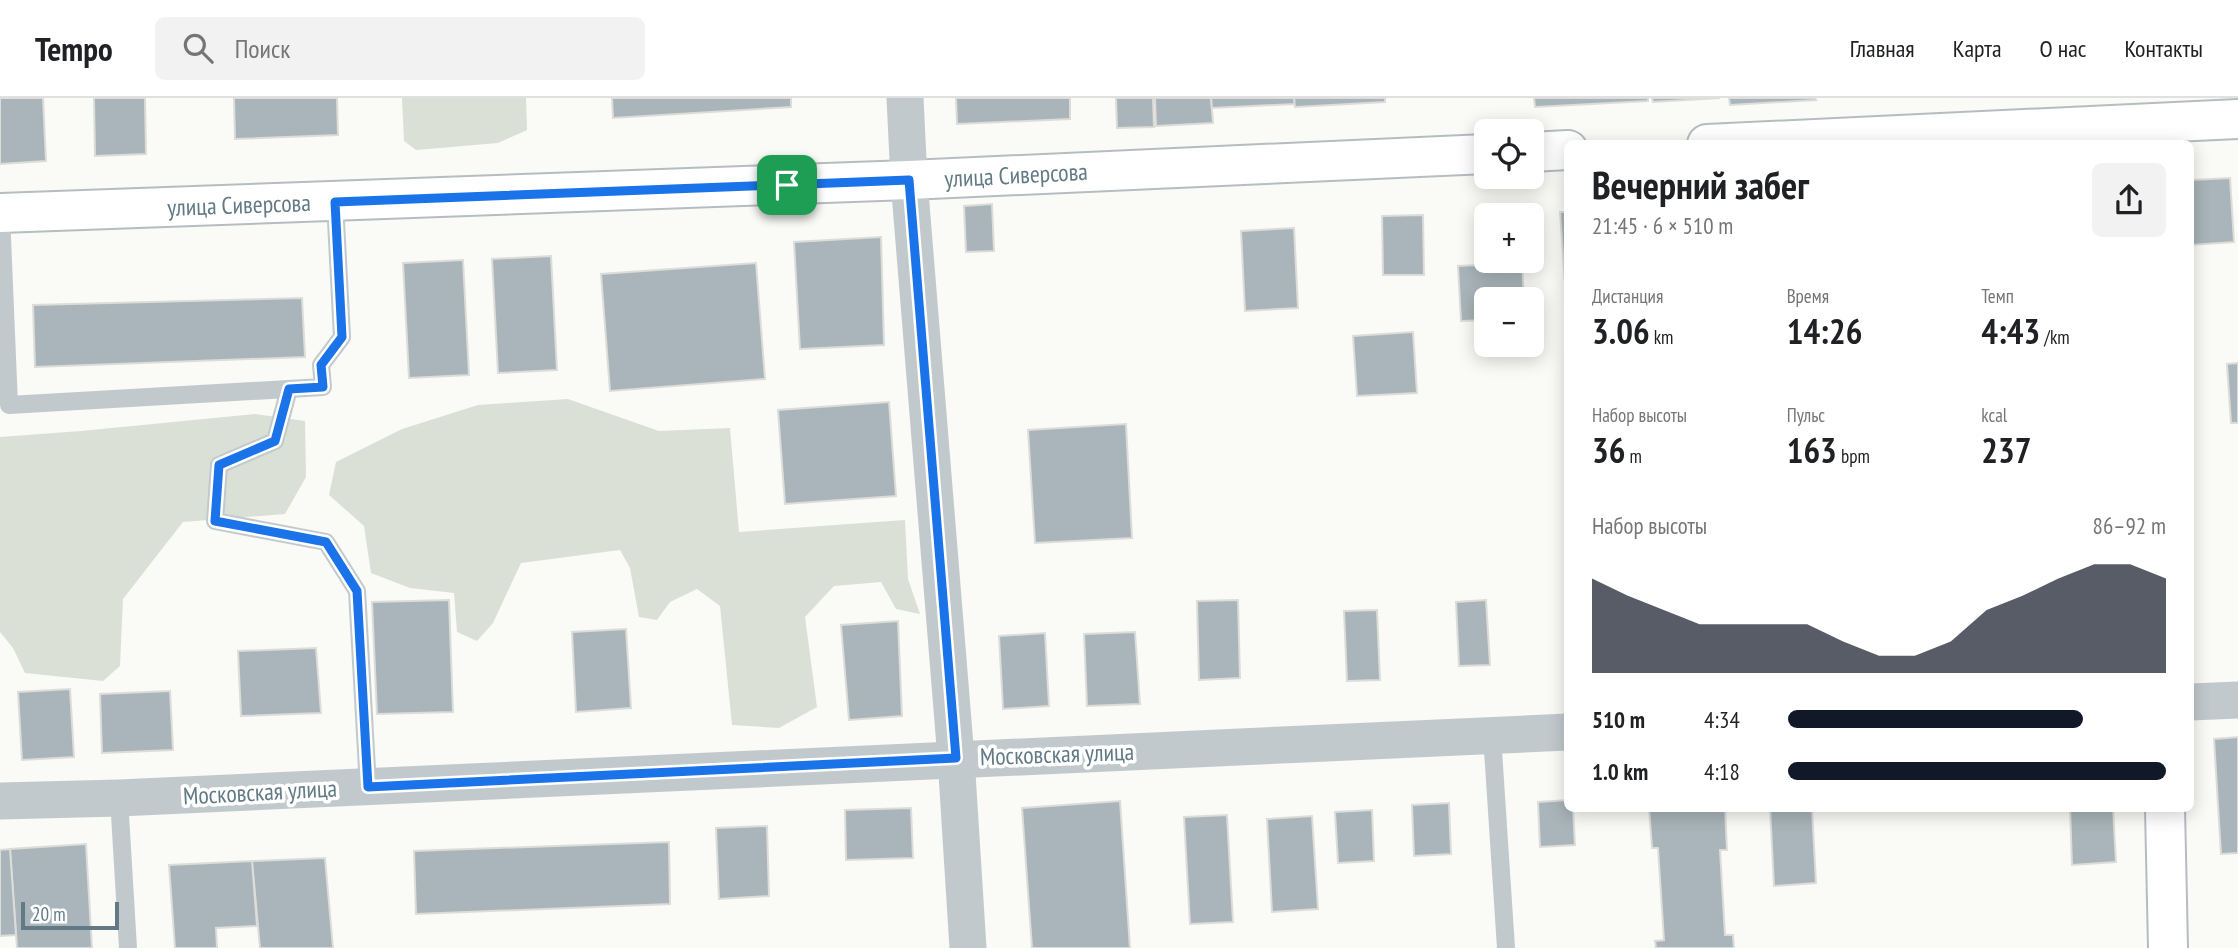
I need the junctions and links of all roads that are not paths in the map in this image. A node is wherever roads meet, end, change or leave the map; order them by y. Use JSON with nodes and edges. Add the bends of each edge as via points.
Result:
{"nodes":[{"id":1,"x":905,"y":98,"type":"edge"},
{"id":2,"x":2238,"y":119,"type":"edge"},
{"id":3,"x":2129,"y":122,"type":"edge"},
{"id":4,"x":1784,"y":140,"type":"edge"},
{"id":5,"x":1564,"y":150,"type":"edge"},
{"id":6,"x":1544,"y":151,"type":"edge"},
{"id":7,"x":1474,"y":155,"type":"edge"},
{"id":8,"x":909,"y":180,"type":"junction"},
{"id":9,"x":335,"y":202,"type":"junction"},
{"id":10,"x":0,"y":213,"type":"edge"},
{"id":11,"x":289,"y":389,"type":"junction"},
{"id":12,"x":2238,"y":700,"type":"edge"},
{"id":13,"x":2194,"y":702,"type":"edge"},
{"id":14,"x":1564,"y":732,"type":"edge"},
{"id":15,"x":1492,"y":735,"type":"junction"},
{"id":16,"x":956,"y":758,"type":"junction"},
{"id":17,"x":368,"y":787,"type":"junction"},
{"id":18,"x":119,"y":798,"type":"junction"},
{"id":19,"x":0,"y":801,"type":"edge"},
{"id":20,"x":2165,"y":812,"type":"edge"},
{"id":21,"x":128,"y":948,"type":"edge"},
{"id":22,"x":968,"y":948,"type":"edge"},
{"id":23,"x":1506,"y":948,"type":"edge"},
{"id":24,"x":2168,"y":948,"type":"edge"}],
"edges":[{"from":1,"to":8,"type":"street"},
{"from":2,"to":3,"type":"street"},
{"from":3,"to":4,"type":"street"},
{"from":5,"to":6,"type":"street"},
{"from":7,"to":8,"type":"street","name":"улица Сиверсова"},
{"from":8,"to":9,"type":"street","name":"улица Сиверсова"},
{"from":8,"to":16,"type":"street"},
{"from":9,"to":10,"type":"street","name":"улица Сиверсова"},
{"from":9,"to":11,"type":"lane","via":[[342,337],[321,365],[323,387]]},
{"from":10,"to":11,"type":"lane","via":[[9,405]]},
{"from":11,"to":17,"type":"lane","via":[[275,441],[219,465],[215,521],[326,542],[357,591]]},
{"from":12,"to":13,"type":"street"},
{"from":14,"to":15,"type":"street","name":"Московская улица"},
{"from":15,"to":16,"type":"street","name":"Московская улица"},
{"from":15,"to":23,"type":"lane"},
{"from":16,"to":17,"type":"street","name":"Московская улица"},
{"from":16,"to":22,"type":"street"},
{"from":17,"to":18,"type":"street","name":"Московская улица"},
{"from":18,"to":19,"type":"street","name":"Московская улица"},
{"from":18,"to":21,"type":"lane"},
{"from":20,"to":24,"type":"street"}]}
